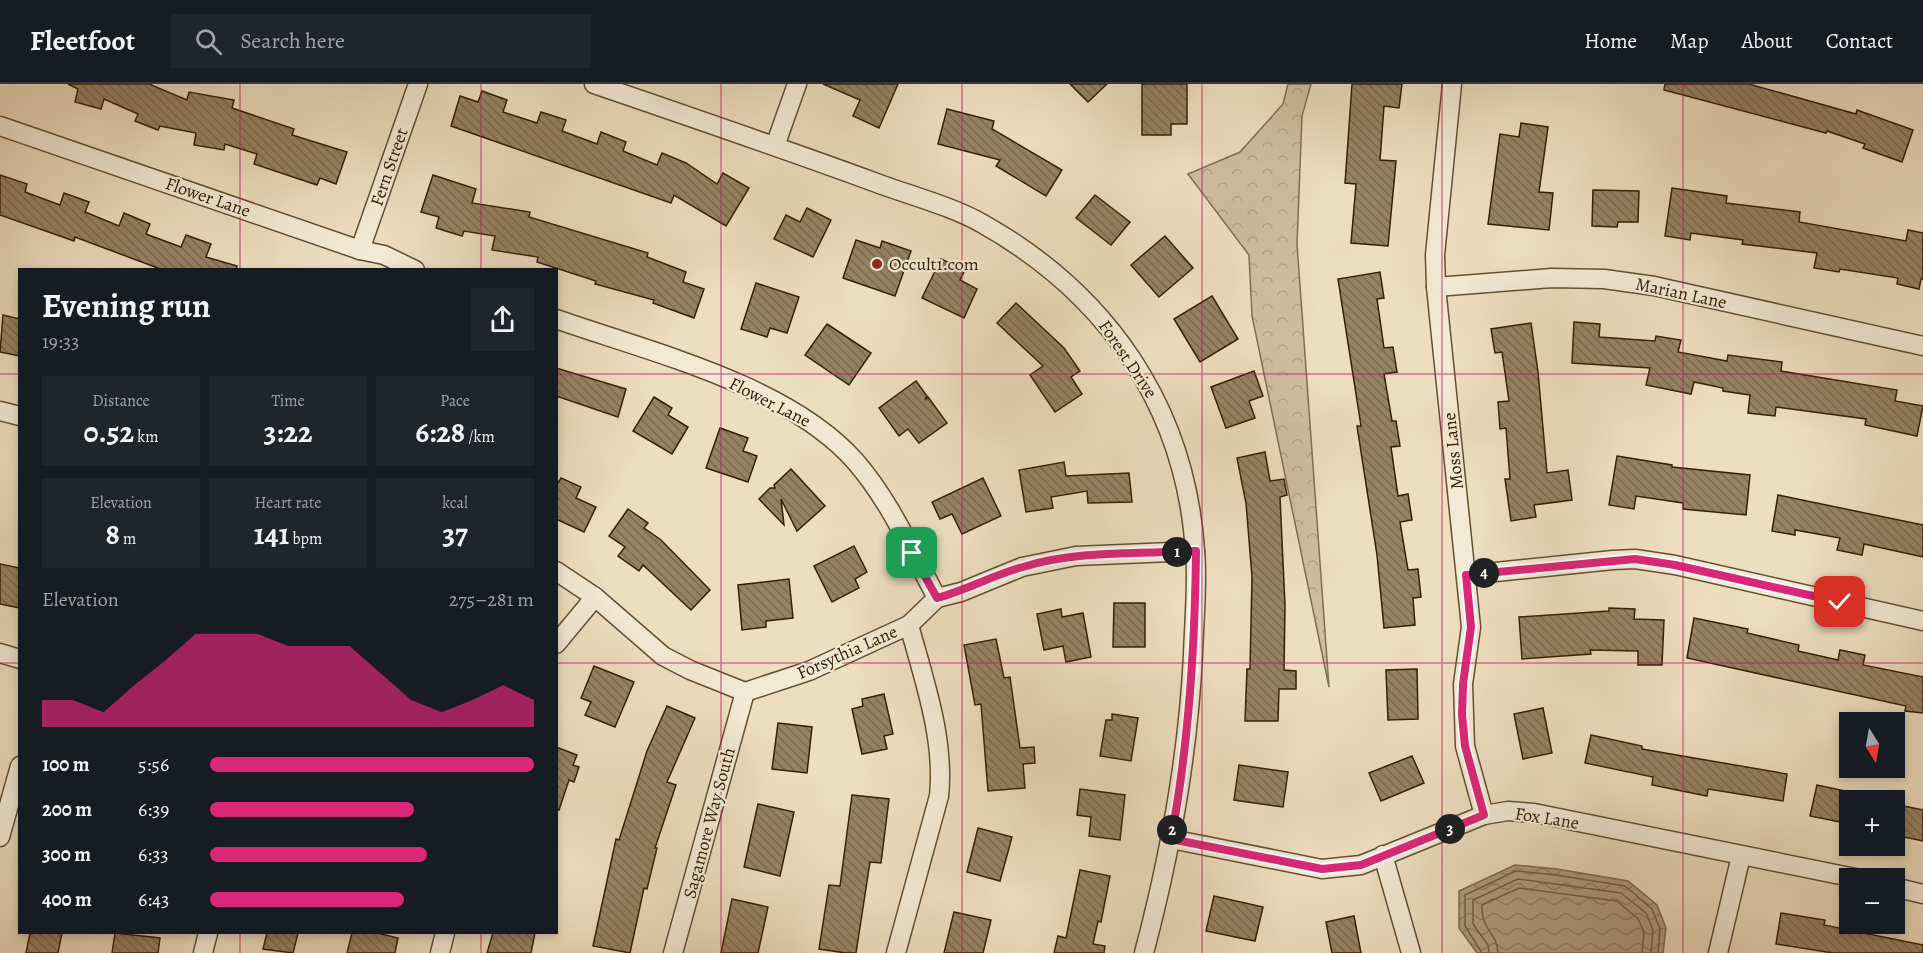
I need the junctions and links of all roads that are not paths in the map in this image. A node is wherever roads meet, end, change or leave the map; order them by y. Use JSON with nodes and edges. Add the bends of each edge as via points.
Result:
{"nodes":[{"id":1,"x":418,"y":84,"type":"edge"},
{"id":2,"x":594,"y":84,"type":"edge"},
{"id":3,"x":797,"y":84,"type":"edge"},
{"id":4,"x":1452,"y":84,"type":"edge"},
{"id":5,"x":0,"y":126,"type":"edge"},
{"id":6,"x":775,"y":146,"type":"junction"},
{"id":7,"x":360,"y":250,"type":"junction"},
{"id":8,"x":411,"y":268,"type":"edge"},
{"id":9,"x":1436,"y":287,"type":"junction"},
{"id":10,"x":558,"y":320,"type":"edge"},
{"id":11,"x":1923,"y":346,"type":"edge"},
{"id":12,"x":0,"y":411,"type":"edge"},
{"id":13,"x":18,"y":416,"type":"edge"},
{"id":14,"x":1196,"y":551,"type":"junction"},
{"id":15,"x":558,"y":573,"type":"edge"},
{"id":16,"x":1466,"y":575,"type":"junction"},
{"id":17,"x":595,"y":597,"type":"junction"},
{"id":18,"x":937,"y":598,"type":"junction"},
{"id":19,"x":1923,"y":621,"type":"edge"},
{"id":20,"x":909,"y":625,"type":"junction"},
{"id":21,"x":558,"y":642,"type":"edge"},
{"id":22,"x":0,"y":653,"type":"edge"},
{"id":23,"x":18,"y":658,"type":"edge"},
{"id":24,"x":745,"y":692,"type":"junction"},
{"id":25,"x":18,"y":773,"type":"edge"},
{"id":26,"x":1484,"y":815,"type":"junction"},
{"id":27,"x":0,"y":837,"type":"edge"},
{"id":28,"x":1171,"y":839,"type":"junction"},
{"id":29,"x":1383,"y":855,"type":"junction"},
{"id":30,"x":1741,"y":856,"type":"junction"},
{"id":31,"x":1839,"y":875,"type":"edge"},
{"id":32,"x":1905,"y":890,"type":"edge"},
{"id":33,"x":1923,"y":894,"type":"edge"},
{"id":34,"x":208,"y":934,"type":"edge"},
{"id":35,"x":445,"y":934,"type":"edge"},
{"id":36,"x":203,"y":953,"type":"edge"},
{"id":37,"x":440,"y":953,"type":"edge"},
{"id":38,"x":673,"y":953,"type":"edge"},
{"id":39,"x":896,"y":953,"type":"edge"},
{"id":40,"x":1144,"y":953,"type":"edge"},
{"id":41,"x":1411,"y":953,"type":"edge"},
{"id":42,"x":1718,"y":953,"type":"edge"}],
"edges":[{"from":1,"to":7,"type":"street","name":"Fern Street"},
{"from":2,"to":6,"type":"street","name":"Forest Drive"},
{"from":3,"to":6,"type":"street"},
{"from":4,"to":9,"type":"street","name":"Moss Lane","via":[[1435,255]]},
{"from":5,"to":7,"type":"street","name":"Flower Lane"},
{"from":6,"to":14,"type":"street","name":"Forest Drive","via":[[980,221],[1031,252],[1082,295],[1125,347],[1158,402],[1184,479]]},
{"from":7,"to":8,"type":"street","name":"Flower Lane","via":[[384,255]]},
{"from":9,"to":11,"type":"street","name":"Marian Lane","via":[[1552,278],[1604,279],[1653,286]]},
{"from":9,"to":16,"type":"street","name":"Moss Lane"},
{"from":10,"to":18,"type":"street","name":"Flower Lane","via":[[733,381],[780,403],[818,427],[855,461],[888,507]]},
{"from":12,"to":13,"type":"street"},
{"from":14,"to":18,"type":"street","name":"Forsythia Lane","via":[[1076,556],[1022,567]]},
{"from":14,"to":28,"type":"street","name":"Forest Drive","via":[[1191,689]]},
{"from":15,"to":17,"type":"street"},
{"from":16,"to":19,"type":"street","via":[[1635,559]]},
{"from":16,"to":26,"type":"street","name":"Moss Lane","via":[[1471,627],[1463,684],[1463,725]]},
{"from":17,"to":21,"type":"street"},
{"from":17,"to":24,"type":"street","via":[[663,656]]},
{"from":18,"to":20,"type":"street","name":"Forsythia Lane"},
{"from":20,"to":24,"type":"street","name":"Forsythia Lane","via":[[808,671]]},
{"from":20,"to":39,"type":"street","via":[[938,746],[941,777]]},
{"from":22,"to":23,"type":"street"},
{"from":24,"to":38,"type":"street","name":"Sagamore Way South"},
{"from":25,"to":27,"type":"street"},
{"from":26,"to":29,"type":"street","name":"Fox Lane"},
{"from":26,"to":30,"type":"street","name":"Fox Lane","via":[[1508,811],[1534,813]]},
{"from":28,"to":29,"type":"street","name":"Fox Lane","via":[[1322,869],[1361,865]]},
{"from":28,"to":40,"type":"street","name":"Forest Drive"},
{"from":29,"to":41,"type":"street"},
{"from":30,"to":31,"type":"street","name":"Fox Lane"},
{"from":30,"to":42,"type":"street"},
{"from":32,"to":33,"type":"street"},
{"from":34,"to":36,"type":"street"},
{"from":35,"to":37,"type":"street"}]}
